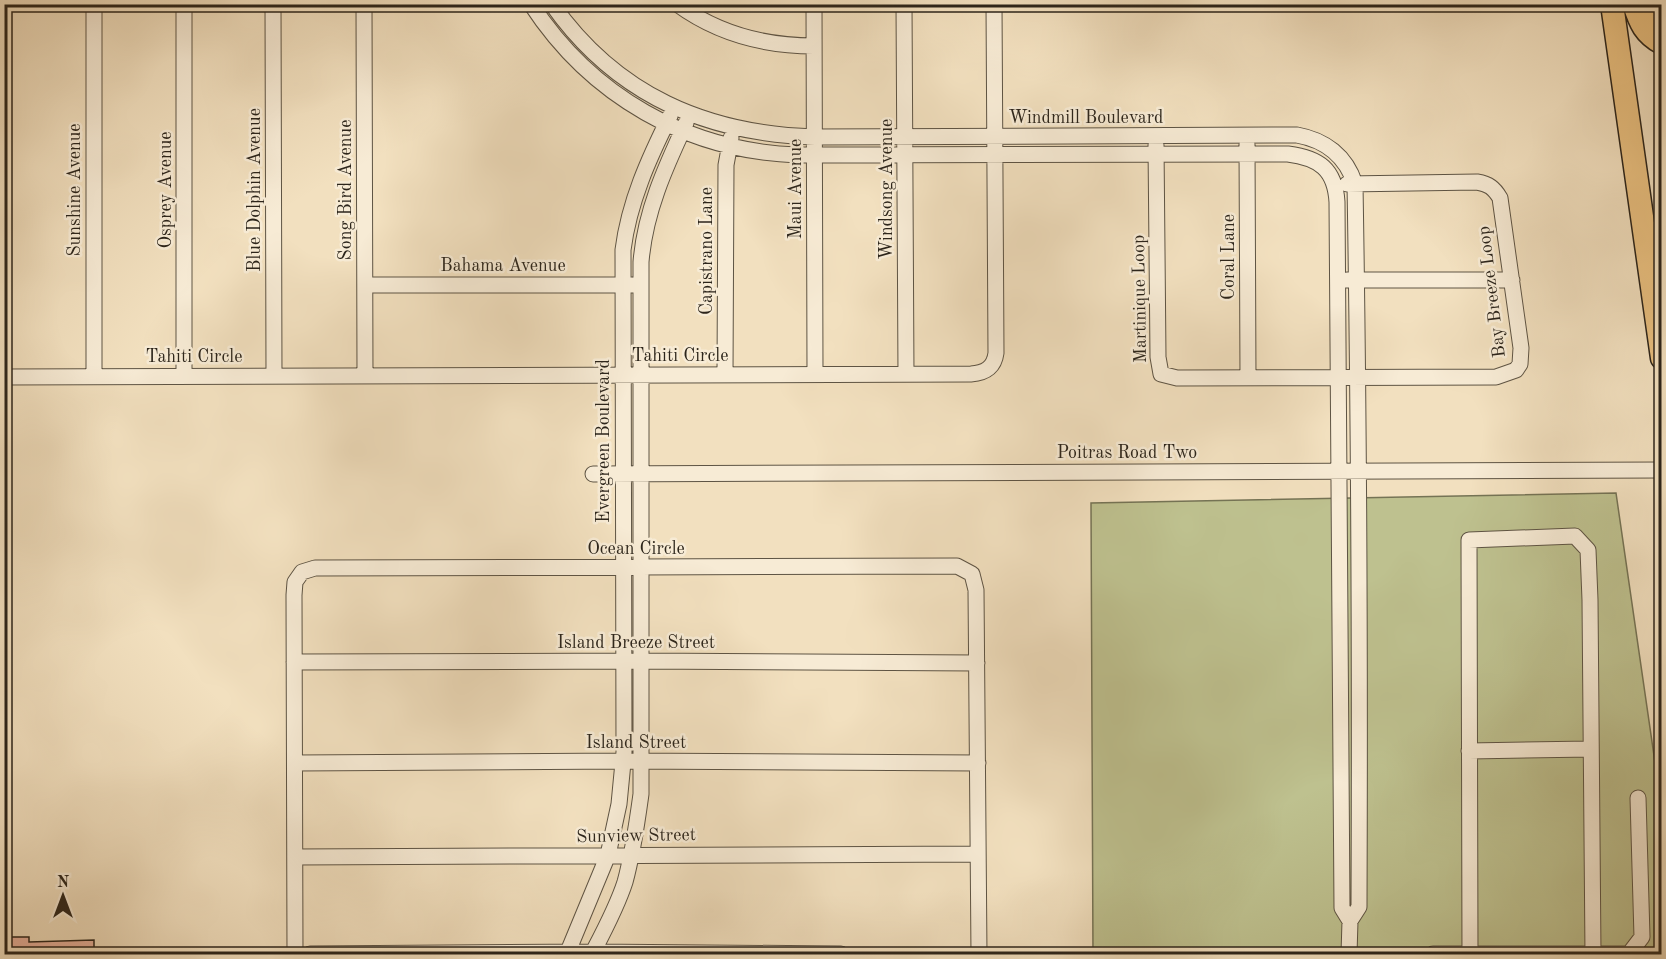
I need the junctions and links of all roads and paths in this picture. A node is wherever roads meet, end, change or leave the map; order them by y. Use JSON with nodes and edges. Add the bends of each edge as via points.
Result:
{"nodes":[{"id":1,"x":93,"y":4,"type":"edge"},
{"id":2,"x":184,"y":4,"type":"edge"},
{"id":3,"x":273,"y":4,"type":"edge"},
{"id":4,"x":363,"y":4,"type":"edge"},
{"id":5,"x":531,"y":4,"type":"edge"},
{"id":6,"x":552,"y":4,"type":"edge"},
{"id":7,"x":677,"y":4,"type":"edge"},
{"id":8,"x":814,"y":4,"type":"edge"},
{"id":9,"x":904,"y":4,"type":"edge"},
{"id":10,"x":994,"y":4,"type":"edge"},
{"id":11,"x":1612,"y":4,"type":"edge"},
{"id":12,"x":1634,"y":4,"type":"edge"},
{"id":13,"x":1660,"y":25,"type":"edge"},
{"id":14,"x":814,"y":46,"type":"junction"},
{"id":15,"x":674,"y":108,"type":"junction"},
{"id":16,"x":690,"y":115,"type":"junction"},
{"id":17,"x":666,"y":124,"type":"junction"},
{"id":18,"x":734,"y":129,"type":"junction"},
{"id":19,"x":682,"y":132,"type":"junction"},
{"id":20,"x":1247,"y":135,"type":"junction"},
{"id":21,"x":995,"y":136,"type":"junction"},
{"id":22,"x":1156,"y":136,"type":"junction"},
{"id":23,"x":814,"y":137,"type":"junction"},
{"id":24,"x":905,"y":137,"type":"junction"},
{"id":25,"x":729,"y":146,"type":"junction"},
{"id":26,"x":1247,"y":153,"type":"junction"},
{"id":27,"x":995,"y":154,"type":"junction"},
{"id":28,"x":1156,"y":154,"type":"junction"},
{"id":29,"x":814,"y":155,"type":"junction"},
{"id":30,"x":905,"y":155,"type":"junction"},
{"id":31,"x":1634,"y":161,"type":"junction"},
{"id":32,"x":1335,"y":184,"type":"junction"},
{"id":33,"x":1355,"y":184,"type":"junction"},
{"id":34,"x":1662,"y":277,"type":"edge"},
{"id":35,"x":1338,"y":280,"type":"junction"},
{"id":36,"x":1357,"y":280,"type":"junction"},
{"id":37,"x":1512,"y":280,"type":"junction"},
{"id":38,"x":365,"y":285,"type":"junction"},
{"id":39,"x":622,"y":285,"type":"junction"},
{"id":40,"x":641,"y":285,"type":"junction"},
{"id":41,"x":1662,"y":358,"type":"edge"},
{"id":42,"x":724,"y":374,"type":"junction"},
{"id":43,"x":815,"y":374,"type":"junction"},
{"id":44,"x":906,"y":374,"type":"junction"},
{"id":45,"x":274,"y":375,"type":"junction"},
{"id":46,"x":365,"y":375,"type":"junction"},
{"id":47,"x":622,"y":375,"type":"junction"},
{"id":48,"x":640,"y":375,"type":"junction"},
{"id":49,"x":94,"y":376,"type":"junction"},
{"id":50,"x":184,"y":376,"type":"junction"},
{"id":51,"x":4,"y":377,"type":"edge"},
{"id":52,"x":1339,"y":377,"type":"junction"},
{"id":53,"x":1358,"y":377,"type":"junction"},
{"id":54,"x":1248,"y":378,"type":"junction"},
{"id":55,"x":1662,"y":470,"type":"edge"},
{"id":56,"x":1340,"y":471,"type":"junction"},
{"id":57,"x":1359,"y":471,"type":"junction"},
{"id":58,"x":593,"y":474,"type":"dead end"},
{"id":59,"x":623,"y":474,"type":"junction"},
{"id":60,"x":642,"y":474,"type":"junction"},
{"id":61,"x":624,"y":567,"type":"junction"},
{"id":62,"x":642,"y":568,"type":"junction"},
{"id":63,"x":624,"y":661,"type":"junction"},
{"id":64,"x":642,"y":661,"type":"junction"},
{"id":65,"x":294,"y":662,"type":"junction"},
{"id":66,"x":977,"y":663,"type":"junction"},
{"id":67,"x":1592,"y":749,"type":"junction"},
{"id":68,"x":1469,"y":751,"type":"junction"},
{"id":69,"x":623,"y":761,"type":"junction"},
{"id":70,"x":642,"y":762,"type":"junction"},
{"id":71,"x":295,"y":763,"type":"junction"},
{"id":72,"x":978,"y":763,"type":"junction"},
{"id":73,"x":1638,"y":798,"type":"dead end"},
{"id":74,"x":1360,"y":806,"type":"junction"},
{"id":75,"x":1341,"y":807,"type":"junction"},
{"id":76,"x":631,"y":854,"type":"junction"},
{"id":77,"x":978,"y":854,"type":"junction"},
{"id":78,"x":608,"y":855,"type":"junction"},
{"id":79,"x":295,"y":857,"type":"junction"},
{"id":80,"x":1350,"y":921,"type":"junction"},
{"id":81,"x":593,"y":953,"type":"edge"},
{"id":82,"x":295,"y":954,"type":"edge"},
{"id":83,"x":310,"y":954,"type":"edge"},
{"id":84,"x":567,"y":954,"type":"edge"},
{"id":85,"x":841,"y":954,"type":"edge"},
{"id":86,"x":979,"y":954,"type":"edge"},
{"id":87,"x":1349,"y":954,"type":"edge"},
{"id":88,"x":1433,"y":954,"type":"edge"},
{"id":89,"x":1470,"y":954,"type":"edge"},
{"id":90,"x":1593,"y":954,"type":"edge"}],
"edges":[{"from":1,"to":49,"type":"street","name":"Sunshine Avenue"},
{"from":2,"to":50,"type":"street","name":"Osprey Avenue"},
{"from":3,"to":45,"type":"street","name":"Blue Dolphin Avenue"},
{"from":4,"to":38,"type":"street","name":"Song Bird Avenue"},
{"from":5,"to":17,"type":"street","name":"Windmill Boulevard","via":[[580,65],[614,93]]},
{"from":6,"to":15,"type":"street","name":"Windmill Boulevard","via":[[608,65]]},
{"from":7,"to":14,"type":"street","via":[[711,25],[746,38]]},
{"from":8,"to":14,"type":"street","name":"Maui Avenue"},
{"from":9,"to":24,"type":"street","name":"Windsong Avenue"},
{"from":10,"to":21,"type":"street","name":"Tahiti Circle"},
{"from":11,"to":31,"type":"highway"},
{"from":12,"to":13,"type":"highway","via":[[1649,36]]},
{"from":14,"to":23,"type":"street","name":"Maui Avenue"},
{"from":15,"to":16,"type":"street","name":"Windmill Boulevard"},
{"from":15,"to":17,"type":"street","name":"Evergreen Boulevard"},
{"from":16,"to":18,"type":"street","name":"Windmill Boulevard"},
{"from":16,"to":19,"type":"street","name":"Evergreen Boulevard"},
{"from":17,"to":19,"type":"street","name":"Windmill Boulevard"},
{"from":17,"to":39,"type":"street","name":"Evergreen Boulevard","via":[[630,211]]},
{"from":18,"to":23,"type":"street","name":"Windmill Boulevard"},
{"from":18,"to":25,"type":"street","name":"Capistrano Lane"},
{"from":19,"to":25,"type":"street","name":"Windmill Boulevard"},
{"from":19,"to":40,"type":"street","name":"Evergreen Boulevard","via":[[650,210],[642,249]]},
{"from":20,"to":22,"type":"street","name":"Windmill Boulevard"},
{"from":20,"to":26,"type":"street","name":"Coral Lane"},
{"from":20,"to":33,"type":"street","name":"Windmill Boulevard","via":[[1297,135],[1321,142],[1340,156]]},
{"from":21,"to":22,"type":"street","name":"Windmill Boulevard"},
{"from":21,"to":24,"type":"street","name":"Windmill Boulevard"},
{"from":21,"to":27,"type":"street","name":"Tahiti Circle"},
{"from":22,"to":28,"type":"street","name":"Martinique Loop"},
{"from":23,"to":24,"type":"street","name":"Windmill Boulevard"},
{"from":23,"to":29,"type":"street","name":"Maui Avenue"},
{"from":24,"to":30,"type":"street","name":"Windsong Avenue"},
{"from":25,"to":29,"type":"street","name":"Windmill Boulevard"},
{"from":25,"to":42,"type":"street","name":"Capistrano Lane"},
{"from":26,"to":28,"type":"street","name":"Windmill Boulevard"},
{"from":26,"to":32,"type":"street","name":"Windmill Boulevard","via":[[1311,158],[1326,169]]},
{"from":26,"to":54,"type":"street","name":"Coral Lane"},
{"from":27,"to":28,"type":"street","name":"Windmill Boulevard"},
{"from":27,"to":30,"type":"street","name":"Windmill Boulevard"},
{"from":27,"to":44,"type":"street","name":"Tahiti Circle","via":[[993,365],[978,373]]},
{"from":28,"to":54,"type":"street","name":"Martinique Loop","via":[[1159,369],[1166,376],[1177,378]]},
{"from":29,"to":30,"type":"street","name":"Windmill Boulevard"},
{"from":29,"to":43,"type":"street","name":"Maui Avenue"},
{"from":30,"to":44,"type":"street","name":"Windsong Avenue"},
{"from":31,"to":34,"type":"highway","via":[[1650,197]]},
{"from":31,"to":41,"type":"highway"},
{"from":32,"to":33,"type":"street"},
{"from":32,"to":35,"type":"street"},
{"from":33,"to":36,"type":"street","name":"Windmill Boulevard"},
{"from":33,"to":37,"type":"street","name":"Bay Breeze Loop","via":[[1477,182],[1491,186],[1500,198]]},
{"from":35,"to":36,"type":"street"},
{"from":35,"to":52,"type":"street"},
{"from":36,"to":37,"type":"street"},
{"from":36,"to":53,"type":"street","name":"Windmill Boulevard"},
{"from":37,"to":53,"type":"street","name":"Bay Breeze Loop","via":[[1521,348],[1516,370],[1497,376]]},
{"from":38,"to":39,"type":"street","name":"Bahama Avenue"},
{"from":38,"to":46,"type":"street","name":"Song Bird Avenue"},
{"from":39,"to":40,"type":"street","name":"Bahama Avenue"},
{"from":39,"to":47,"type":"street","name":"Evergreen Boulevard"},
{"from":40,"to":48,"type":"street","name":"Evergreen Boulevard"},
{"from":42,"to":43,"type":"street","name":"Tahiti Circle"},
{"from":42,"to":48,"type":"street","name":"Tahiti Circle"},
{"from":43,"to":44,"type":"street","name":"Tahiti Circle"},
{"from":45,"to":46,"type":"street","name":"Tahiti Circle"},
{"from":45,"to":50,"type":"street","name":"Tahiti Circle"},
{"from":46,"to":47,"type":"street","name":"Tahiti Circle"},
{"from":47,"to":48,"type":"street","name":"Tahiti Circle"},
{"from":47,"to":59,"type":"street","name":"Evergreen Boulevard"},
{"from":48,"to":60,"type":"street","name":"Evergreen Boulevard"},
{"from":49,"to":50,"type":"street","name":"Tahiti Circle"},
{"from":49,"to":51,"type":"street","name":"Tahiti Circle"},
{"from":52,"to":53,"type":"street","name":"Bay Breeze Loop"},
{"from":52,"to":54,"type":"street","name":"Bay Breeze Loop"},
{"from":52,"to":56,"type":"street"},
{"from":53,"to":57,"type":"street","name":"Windmill Boulevard"},
{"from":55,"to":57,"type":"street","name":"Poitras Road Two"},
{"from":56,"to":57,"type":"street","name":"Poitras Road Two"},
{"from":56,"to":60,"type":"street","name":"Poitras Road Two"},
{"from":56,"to":75,"type":"street"},
{"from":57,"to":74,"type":"street","name":"Windmill Boulevard"},
{"from":58,"to":59,"type":"street","name":"Poitras Road Two"},
{"from":59,"to":60,"type":"street","name":"Poitras Road Two"},
{"from":59,"to":61,"type":"street","name":"Evergreen Boulevard"},
{"from":60,"to":62,"type":"street","name":"Evergreen Boulevard"},
{"from":61,"to":62,"type":"street","name":"Ocean Circle"},
{"from":61,"to":63,"type":"street","name":"Evergreen Boulevard"},
{"from":61,"to":65,"type":"street","name":"Ocean Circle","via":[[315,568],[302,572],[295,582]]},
{"from":62,"to":64,"type":"street","name":"Evergreen Boulevard"},
{"from":62,"to":66,"type":"street","name":"Ocean Circle","via":[[957,566],[972,574],[976,590]]},
{"from":63,"to":64,"type":"street","name":"Island Breeze Street"},
{"from":63,"to":65,"type":"street","name":"Island Breeze Street"},
{"from":63,"to":69,"type":"street","name":"Evergreen Boulevard"},
{"from":64,"to":66,"type":"street","name":"Island Breeze Street"},
{"from":64,"to":70,"type":"street","name":"Evergreen Boulevard"},
{"from":65,"to":71,"type":"street","name":"Ocean Circle"},
{"from":66,"to":72,"type":"street","name":"Ocean Circle"},
{"from":67,"to":68,"type":"street"},
{"from":67,"to":68,"type":"street","via":[[1588,550],[1575,536],[1469,540]]},
{"from":67,"to":90,"type":"street"},
{"from":68,"to":89,"type":"street"},
{"from":69,"to":70,"type":"street","name":"Island Street"},
{"from":69,"to":71,"type":"street","name":"Island Street"},
{"from":69,"to":78,"type":"street","name":"Evergreen Boulevard"},
{"from":70,"to":72,"type":"street","name":"Island Street"},
{"from":70,"to":76,"type":"street","name":"Evergreen Boulevard"},
{"from":71,"to":79,"type":"street","name":"Ocean Circle"},
{"from":72,"to":77,"type":"street","name":"Ocean Circle"},
{"from":73,"to":90,"type":"street","via":[[1642,937],[1629,954]]},
{"from":74,"to":75,"type":"street"},
{"from":74,"to":80,"type":"street","name":"Windmill Boulevard","via":[[1359,907]]},
{"from":75,"to":80,"type":"street","via":[[1342,908]]},
{"from":76,"to":77,"type":"street","name":"Sunview Street"},
{"from":76,"to":78,"type":"street","name":"Sunview Street"},
{"from":76,"to":81,"type":"street","name":"Evergreen Boulevard","via":[[625,883]]},
{"from":77,"to":86,"type":"street","name":"Ocean Circle"},
{"from":78,"to":79,"type":"street","name":"Sunview Street"},
{"from":78,"to":84,"type":"street","name":"Evergreen Boulevard"},
{"from":79,"to":82,"type":"street","name":"Ocean Circle"},
{"from":80,"to":87,"type":"street"},
{"from":81,"to":84,"type":"street"},
{"from":81,"to":85,"type":"street"},
{"from":83,"to":84,"type":"street"},
{"from":88,"to":89,"type":"street"},
{"from":89,"to":90,"type":"street"}]}
